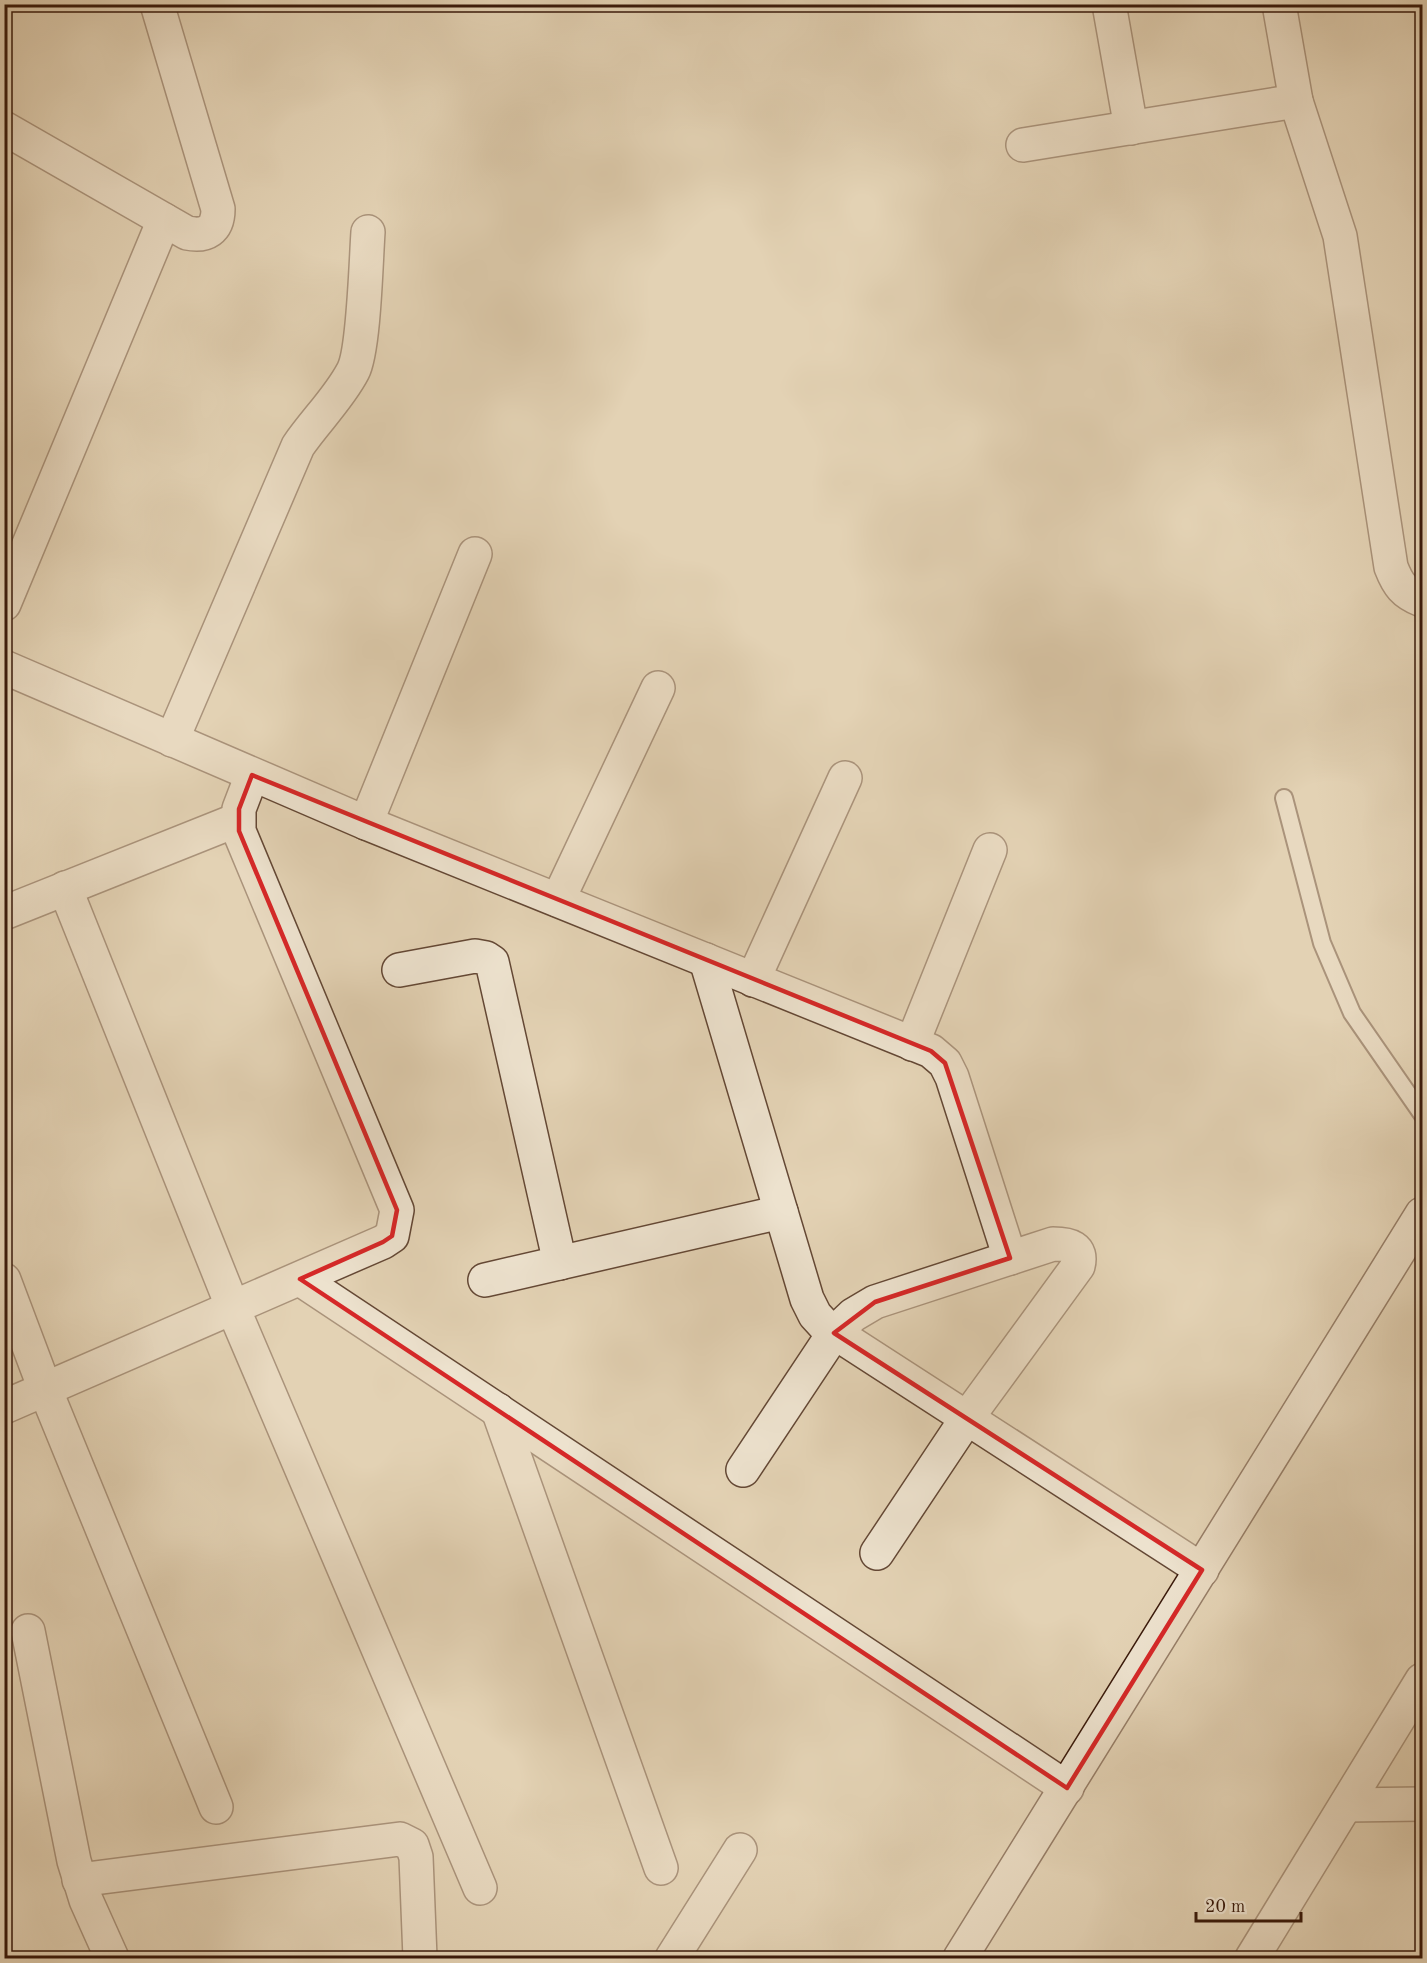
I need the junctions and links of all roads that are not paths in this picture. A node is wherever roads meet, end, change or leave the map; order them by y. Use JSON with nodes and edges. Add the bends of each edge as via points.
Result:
{"nodes":[{"id":1,"x":157,"y":4,"type":"edge"},
{"id":2,"x":1109,"y":4,"type":"edge"},
{"id":3,"x":1279,"y":4,"type":"edge"},
{"id":4,"x":1296,"y":101,"type":"junction"},
{"id":5,"x":4,"y":128,"type":"edge"},
{"id":6,"x":1131,"y":128,"type":"junction"},
{"id":7,"x":1023,"y":145,"type":"dead end"},
{"id":8,"x":159,"y":231,"type":"junction"},
{"id":9,"x":368,"y":232,"type":"dead end"},
{"id":10,"x":476,"y":554,"type":"dead end"},
{"id":11,"x":1422,"y":600,"type":"edge"},
{"id":12,"x":4,"y":604,"type":"edge"},
{"id":13,"x":4,"y":667,"type":"edge"},
{"id":14,"x":658,"y":688,"type":"dead end"},
{"id":15,"x":172,"y":740,"type":"junction"},
{"id":16,"x":252,"y":775,"type":"junction"},
{"id":17,"x":844,"y":778,"type":"dead end"},
{"id":18,"x":1284,"y":798,"type":"dead end"},
{"id":19,"x":237,"y":820,"type":"junction"},
{"id":20,"x":366,"y":823,"type":"junction"},
{"id":21,"x":990,"y":850,"type":"dead end"},
{"id":22,"x":65,"y":888,"type":"junction"},
{"id":23,"x":558,"y":900,"type":"junction"},
{"id":24,"x":4,"y":913,"type":"edge"},
{"id":25,"x":706,"y":960,"type":"junction"},
{"id":26,"x":399,"y":970,"type":"dead end"},
{"id":27,"x":753,"y":980,"type":"junction"},
{"id":28,"x":912,"y":1044,"type":"junction"},
{"id":29,"x":1422,"y":1114,"type":"edge"},
{"id":30,"x":781,"y":1212,"type":"junction"},
{"id":31,"x":1422,"y":1214,"type":"edge"},
{"id":32,"x":1010,"y":1258,"type":"junction"},
{"id":33,"x":560,"y":1263,"type":"junction"},
{"id":34,"x":300,"y":1279,"type":"junction"},
{"id":35,"x":4,"y":1280,"type":"edge"},
{"id":36,"x":484,"y":1280,"type":"dead end"},
{"id":37,"x":233,"y":1308,"type":"junction"},
{"id":38,"x":834,"y":1333,"type":"junction"},
{"id":39,"x":45,"y":1389,"type":"junction"},
{"id":40,"x":4,"y":1407,"type":"edge"},
{"id":41,"x":498,"y":1410,"type":"junction"},
{"id":42,"x":967,"y":1419,"type":"junction"},
{"id":43,"x":743,"y":1470,"type":"dead end"},
{"id":44,"x":877,"y":1553,"type":"dead end"},
{"id":45,"x":1202,"y":1570,"type":"junction"},
{"id":46,"x":28,"y":1631,"type":"dead end"},
{"id":47,"x":1422,"y":1680,"type":"edge"},
{"id":48,"x":1067,"y":1788,"type":"junction"},
{"id":49,"x":1422,"y":1804,"type":"edge"},
{"id":50,"x":1347,"y":1805,"type":"junction"},
{"id":51,"x":216,"y":1807,"type":"dead end"},
{"id":52,"x":740,"y":1850,"type":"dead end"},
{"id":53,"x":661,"y":1868,"type":"dead end"},
{"id":54,"x":79,"y":1880,"type":"junction"},
{"id":55,"x":480,"y":1888,"type":"dead end"},
{"id":56,"x":112,"y":1959,"type":"edge"},
{"id":57,"x":420,"y":1959,"type":"edge"},
{"id":58,"x":672,"y":1959,"type":"edge"},
{"id":59,"x":960,"y":1959,"type":"edge"},
{"id":60,"x":1252,"y":1959,"type":"edge"}],
"edges":[{"from":1,"to":8,"type":"street","via":[[218,209],[218,220],[212,230],[201,236]]},
{"from":2,"to":6,"type":"street"},
{"from":3,"to":4,"type":"street"},
{"from":4,"to":6,"type":"street"},
{"from":4,"to":11,"type":"street","via":[[1340,236],[1391,567],[1398,586]]},
{"from":5,"to":8,"type":"street"},
{"from":6,"to":7,"type":"street"},
{"from":8,"to":12,"type":"street"},
{"from":9,"to":15,"type":"street","via":[[355,368],[298,446]]},
{"from":10,"to":20,"type":"street"},
{"from":13,"to":15,"type":"street"},
{"from":14,"to":23,"type":"street"},
{"from":15,"to":16,"type":"street"},
{"from":16,"to":19,"type":"street"},
{"from":16,"to":20,"type":"street"},
{"from":17,"to":27,"type":"street"},
{"from":18,"to":29,"type":"lane","via":[[1322,944],[1348,1003]]},
{"from":19,"to":22,"type":"street"},
{"from":19,"to":34,"type":"street","via":[[397,1210],[392,1236]]},
{"from":20,"to":23,"type":"street"},
{"from":21,"to":28,"type":"street"},
{"from":22,"to":24,"type":"street"},
{"from":22,"to":37,"type":"street"},
{"from":23,"to":25,"type":"street"},
{"from":25,"to":27,"type":"street"},
{"from":25,"to":30,"type":"street"},
{"from":26,"to":33,"type":"street","via":[[475,956],[492,962]]},
{"from":27,"to":28,"type":"street"},
{"from":28,"to":32,"type":"street","via":[[931,1051],[945,1063],[952,1077]]},
{"from":30,"to":33,"type":"street"},
{"from":30,"to":38,"type":"street","via":[[814,1315]]},
{"from":31,"to":45,"type":"street"},
{"from":32,"to":38,"type":"street","via":[[874,1302]]},
{"from":32,"to":42,"type":"street","via":[[1053,1244],[1068,1244],[1077,1249],[1080,1257],[1078,1266]]},
{"from":33,"to":36,"type":"street"},
{"from":34,"to":37,"type":"street"},
{"from":34,"to":41,"type":"street"},
{"from":35,"to":39,"type":"street"},
{"from":37,"to":39,"type":"street"},
{"from":37,"to":55,"type":"street"},
{"from":38,"to":42,"type":"street"},
{"from":38,"to":43,"type":"street"},
{"from":39,"to":40,"type":"street"},
{"from":39,"to":51,"type":"street"},
{"from":41,"to":48,"type":"street"},
{"from":41,"to":53,"type":"street"},
{"from":42,"to":44,"type":"street"},
{"from":42,"to":45,"type":"street"},
{"from":45,"to":48,"type":"street"},
{"from":46,"to":54,"type":"street"},
{"from":47,"to":50,"type":"street"},
{"from":48,"to":59,"type":"street"},
{"from":49,"to":50,"type":"street"},
{"from":50,"to":60,"type":"street"},
{"from":52,"to":58,"type":"street"},
{"from":54,"to":56,"type":"street"},
{"from":54,"to":57,"type":"street","via":[[400,1839],[412,1845],[416,1857]]}]}
